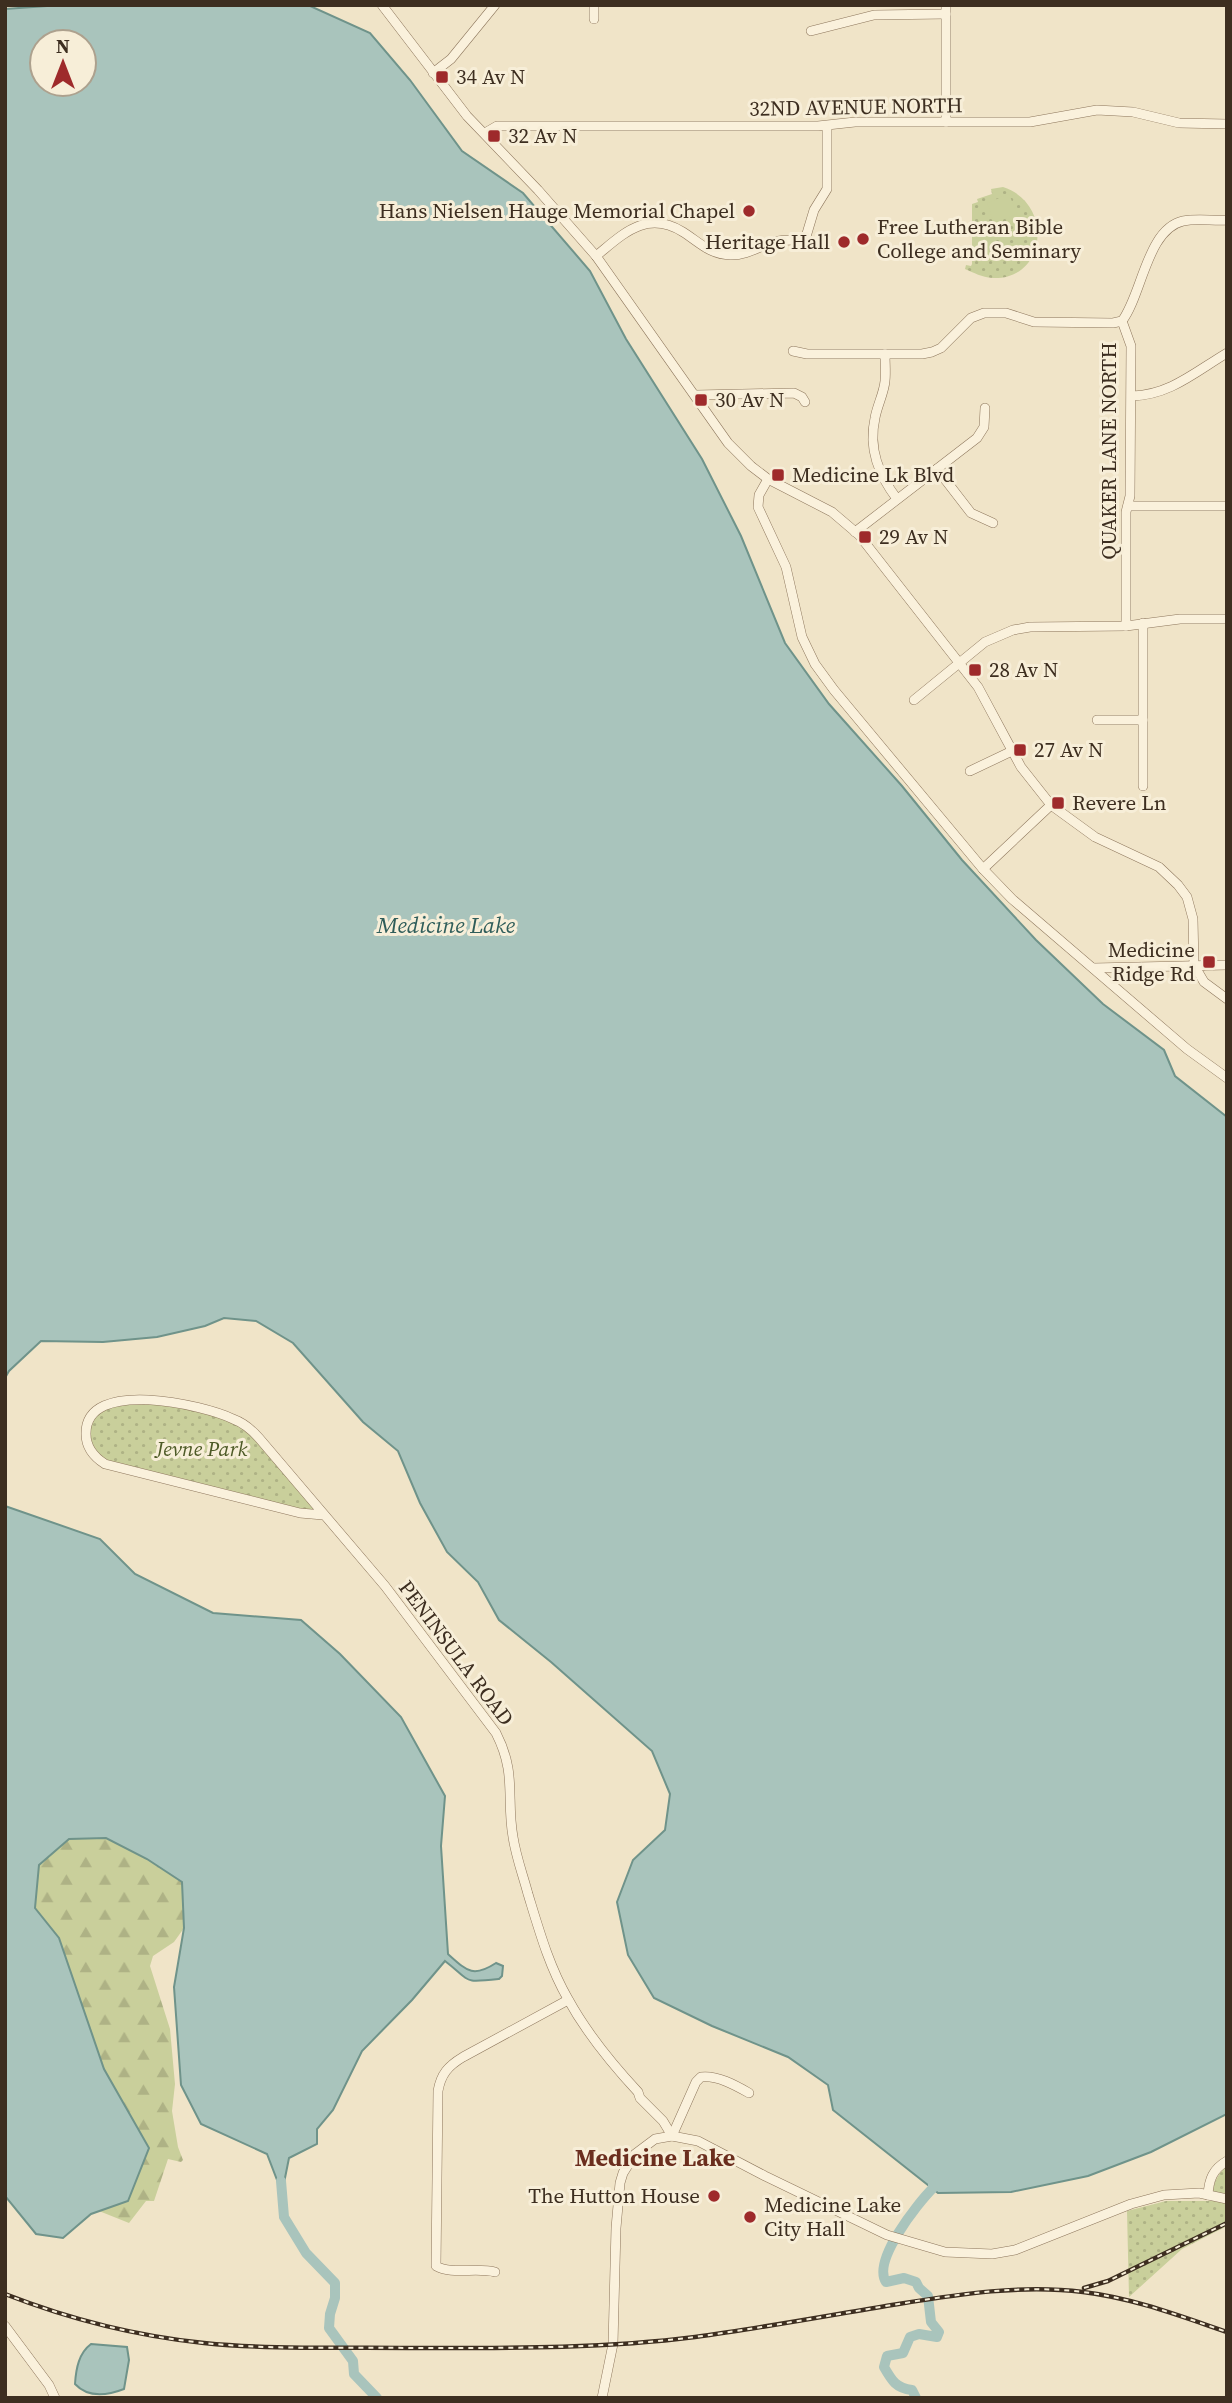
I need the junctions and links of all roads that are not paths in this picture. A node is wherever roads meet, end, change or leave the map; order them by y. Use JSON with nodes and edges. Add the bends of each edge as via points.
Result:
{"nodes":[{"id":1,"x":383,"y":5,"type":"edge"},
{"id":2,"x":495,"y":5,"type":"edge"},
{"id":3,"x":594,"y":5,"type":"edge"},
{"id":4,"x":946,"y":10,"type":"edge"},
{"id":5,"x":594,"y":19,"type":"dead end"},
{"id":6,"x":811,"y":31,"type":"dead end"},
{"id":7,"x":433,"y":73,"type":"junction"},
{"id":8,"x":946,"y":122,"type":"junction"},
{"id":9,"x":1227,"y":124,"type":"edge"},
{"id":10,"x":827,"y":126,"type":"junction"},
{"id":11,"x":485,"y":133,"type":"junction"},
{"id":12,"x":1227,"y":220,"type":"edge"},
{"id":13,"x":596,"y":256,"type":"junction"},
{"id":14,"x":1122,"y":321,"type":"junction"},
{"id":15,"x":793,"y":351,"type":"dead end"},
{"id":16,"x":1227,"y":353,"type":"edge"},
{"id":17,"x":885,"y":354,"type":"junction"},
{"id":18,"x":696,"y":395,"type":"junction"},
{"id":19,"x":1132,"y":396,"type":"junction"},
{"id":20,"x":805,"y":402,"type":"dead end"},
{"id":21,"x":985,"y":408,"type":"dead end"},
{"id":22,"x":937,"y":469,"type":"junction"},
{"id":23,"x":768,"y":479,"type":"junction"},
{"id":24,"x":897,"y":499,"type":"junction"},
{"id":25,"x":1128,"y":506,"type":"junction"},
{"id":26,"x":1227,"y":506,"type":"edge"},
{"id":27,"x":993,"y":523,"type":"dead end"},
{"id":28,"x":855,"y":531,"type":"junction"},
{"id":29,"x":1227,"y":620,"type":"edge"},
{"id":30,"x":1143,"y":624,"type":"junction"},
{"id":31,"x":1126,"y":626,"type":"junction"},
{"id":32,"x":958,"y":662,"type":"junction"},
{"id":33,"x":914,"y":700,"type":"dead end"},
{"id":34,"x":1097,"y":720,"type":"dead end"},
{"id":35,"x":1143,"y":720,"type":"junction"},
{"id":36,"x":1012,"y":751,"type":"junction"},
{"id":37,"x":970,"y":771,"type":"dead end"},
{"id":38,"x":1143,"y":786,"type":"dead end"},
{"id":39,"x":1051,"y":805,"type":"junction"},
{"id":40,"x":983,"y":869,"type":"junction"},
{"id":41,"x":1194,"y":965,"type":"junction"},
{"id":42,"x":1227,"y":965,"type":"edge"},
{"id":43,"x":1093,"y":968,"type":"junction"},
{"id":44,"x":1227,"y":999,"type":"edge"},
{"id":45,"x":1227,"y":1078,"type":"edge"},
{"id":46,"x":323,"y":1515,"type":"junction"},
{"id":47,"x":568,"y":2000,"type":"junction"},
{"id":48,"x":749,"y":2093,"type":"dead end"},
{"id":49,"x":672,"y":2136,"type":"junction"},
{"id":50,"x":1227,"y":2161,"type":"edge"},
{"id":51,"x":1208,"y":2195,"type":"junction"},
{"id":52,"x":1227,"y":2199,"type":"edge"},
{"id":53,"x":495,"y":2272,"type":"dead end"},
{"id":54,"x":5,"y":2326,"type":"edge"},
{"id":55,"x":55,"y":2398,"type":"edge"},
{"id":56,"x":602,"y":2398,"type":"edge"}],
"edges":[{"from":1,"to":7,"type":"street"},
{"from":2,"to":7,"type":"street"},
{"from":3,"to":5,"type":"street"},
{"from":4,"to":6,"type":"street","via":[[874,15]]},
{"from":4,"to":8,"type":"street"},
{"from":7,"to":11,"type":"street"},
{"from":8,"to":9,"type":"street","name":"32ND AVENUE NORTH","via":[[1030,122],[1115,110],[1179,123]]},
{"from":8,"to":10,"type":"street","name":"32ND AVENUE NORTH"},
{"from":10,"to":11,"type":"street","name":"32ND AVENUE NORTH","via":[[497,126]]},
{"from":10,"to":13,"type":"street","via":[[827,189],[814,210],[805,240],[778,241],[732,255],[709,250],[683,232],[659,224],[629,229]]},
{"from":11,"to":13,"type":"street"},
{"from":12,"to":14,"type":"street","name":"QUAKER LANE NORTH","via":[[1184,221],[1170,227],[1157,243]]},
{"from":13,"to":18,"type":"street"},
{"from":14,"to":17,"type":"street","via":[[1034,323],[1006,313],[984,313],[971,318],[932,352]]},
{"from":14,"to":19,"type":"street","name":"QUAKER LANE NORTH","via":[[1131,346]]},
{"from":15,"to":17,"type":"street"},
{"from":16,"to":19,"type":"street","via":[[1167,389]]},
{"from":17,"to":24,"type":"street","via":[[885,382],[872,433],[877,464]]},
{"from":18,"to":20,"type":"street","via":[[794,394]]},
{"from":18,"to":23,"type":"street","via":[[728,443]]},
{"from":19,"to":25,"type":"street","name":"QUAKER LANE NORTH"},
{"from":21,"to":22,"type":"street","via":[[982,433]]},
{"from":22,"to":24,"type":"street"},
{"from":22,"to":27,"type":"street","via":[[971,513]]},
{"from":23,"to":28,"type":"street","via":[[824,507]]},
{"from":23,"to":40,"type":"street","via":[[758,507],[786,567],[802,637],[815,664]]},
{"from":24,"to":28,"type":"street"},
{"from":25,"to":26,"type":"street"},
{"from":25,"to":31,"type":"street","name":"QUAKER LANE NORTH"},
{"from":28,"to":32,"type":"street"},
{"from":29,"to":30,"type":"street"},
{"from":30,"to":31,"type":"street"},
{"from":30,"to":35,"type":"street"},
{"from":31,"to":32,"type":"street","via":[[1013,630],[985,642]]},
{"from":32,"to":33,"type":"street"},
{"from":32,"to":36,"type":"street","via":[[992,709]]},
{"from":34,"to":35,"type":"street"},
{"from":35,"to":38,"type":"street"},
{"from":36,"to":37,"type":"street"},
{"from":36,"to":39,"type":"street"},
{"from":39,"to":40,"type":"street"},
{"from":39,"to":41,"type":"street","via":[[1095,837],[1159,867],[1178,884],[1193,919]]},
{"from":40,"to":43,"type":"street"},
{"from":41,"to":42,"type":"street"},
{"from":41,"to":43,"type":"street"},
{"from":41,"to":44,"type":"street","via":[[1204,982]]},
{"from":43,"to":45,"type":"street"},
{"from":46,"to":46,"type":"street","name":"PENINSULA ROAD","via":[[251,1429],[229,1417],[125,1399],[102,1406],[88,1422],[88,1443],[105,1464]]},
{"from":46,"to":47,"type":"street","name":"PENINSULA ROAD","via":[[396,1600],[502,1744],[510,1773],[516,1853],[545,1948]]},
{"from":47,"to":49,"type":"street","name":"PENINSULA ROAD"},
{"from":47,"to":53,"type":"street","via":[[463,2057],[449,2066],[441,2079],[436,2266]]},
{"from":48,"to":49,"type":"street","via":[[710,2076],[701,2077]]},
{"from":49,"to":51,"type":"street","via":[[698,2141],[887,2235],[945,2252],[992,2254],[1023,2247],[1148,2199],[1182,2193]]},
{"from":49,"to":56,"type":"street","via":[[655,2140],[635,2154],[620,2183],[613,2344]]},
{"from":50,"to":51,"type":"street","via":[[1214,2172]]},
{"from":51,"to":52,"type":"street"},
{"from":54,"to":55,"type":"street"}]}
